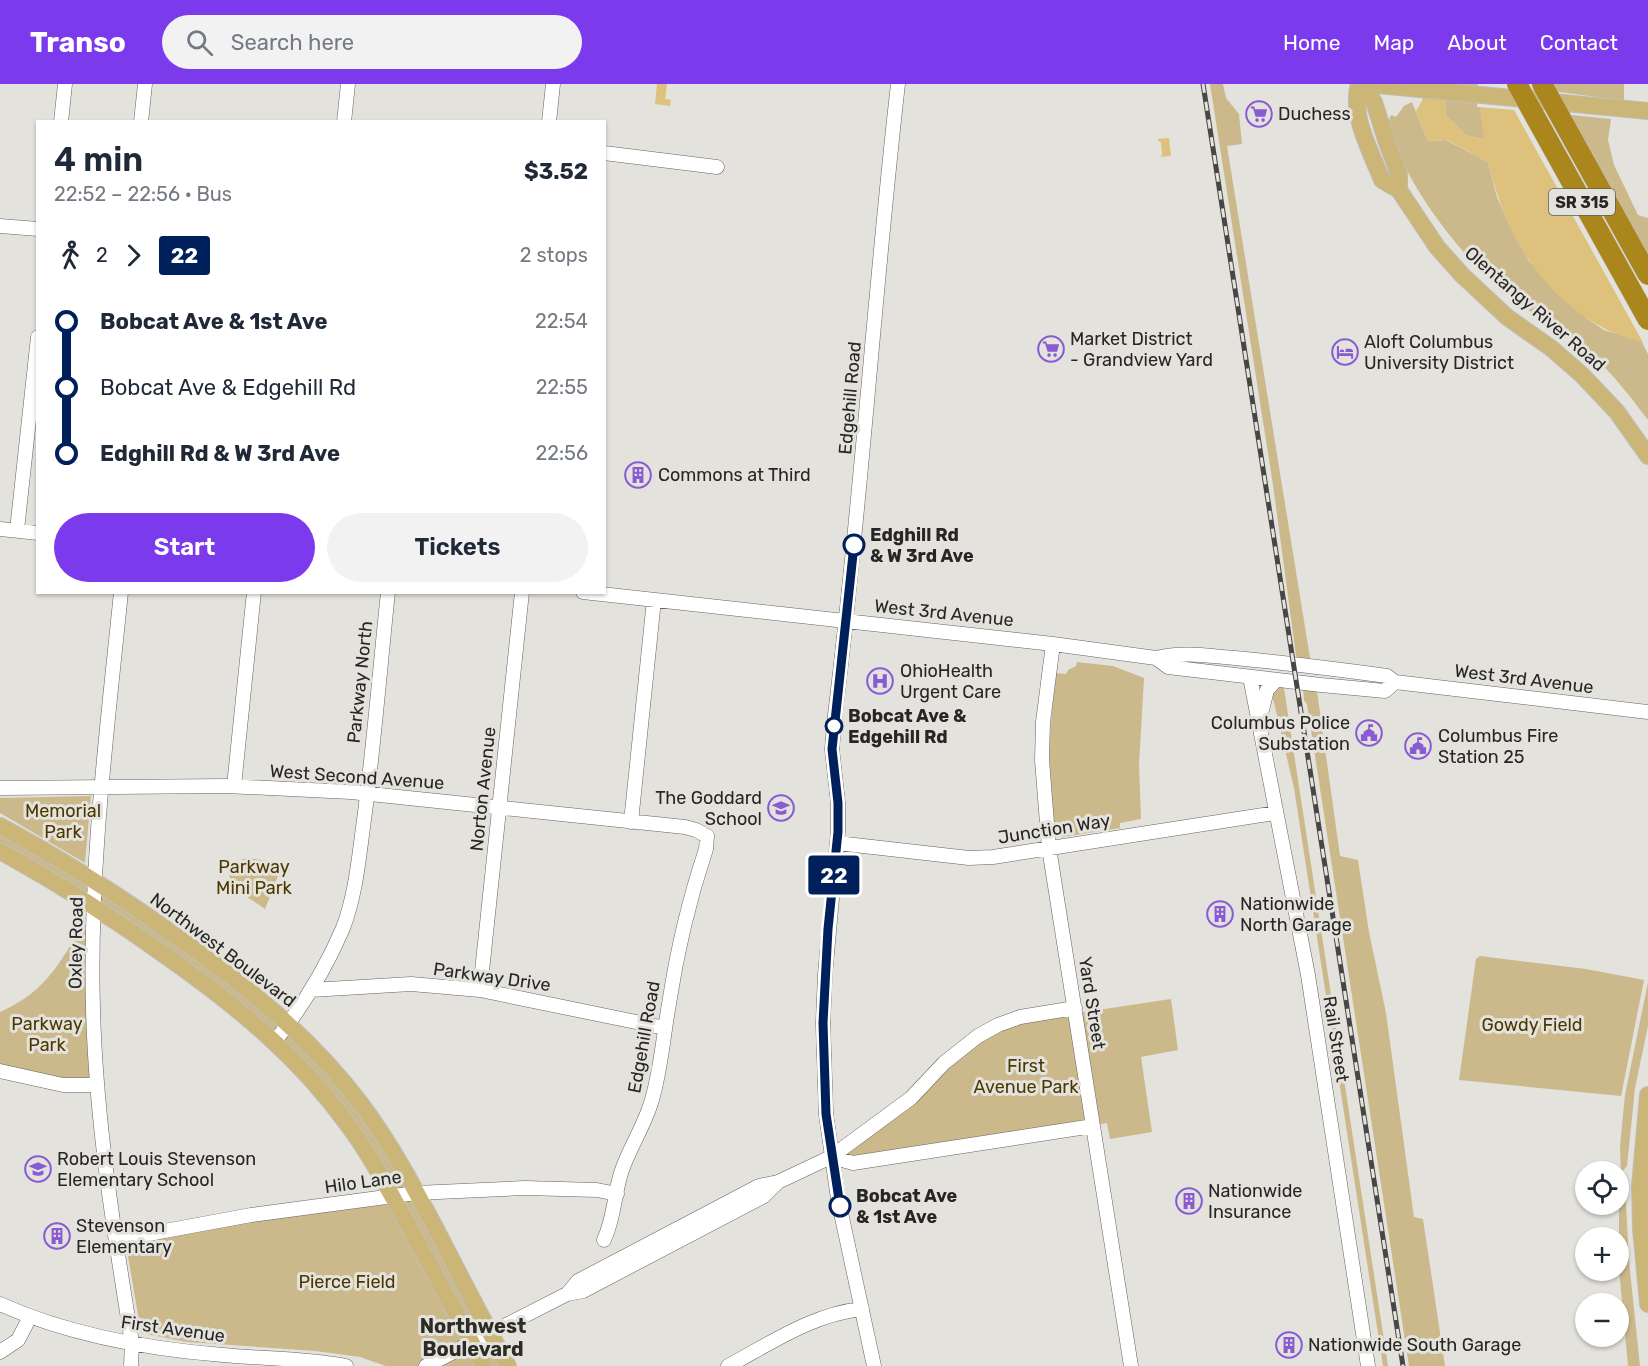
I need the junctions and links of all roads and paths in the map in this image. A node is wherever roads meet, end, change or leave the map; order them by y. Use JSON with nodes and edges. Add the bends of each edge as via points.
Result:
{"nodes":[{"id":1,"x":65,"y":84,"type":"edge"},
{"id":2,"x":145,"y":84,"type":"edge"},
{"id":3,"x":348,"y":84,"type":"edge"},
{"id":4,"x":553,"y":84,"type":"edge"},
{"id":5,"x":898,"y":84,"type":"edge"},
{"id":6,"x":1360,"y":84,"type":"edge"},
{"id":7,"x":1367,"y":84,"type":"edge"},
{"id":8,"x":1517,"y":84,"type":"edge"},
{"id":9,"x":1542,"y":84,"type":"edge"},
{"id":10,"x":1648,"y":111,"type":"edge"},
{"id":11,"x":61,"y":120,"type":"edge"},
{"id":12,"x":141,"y":120,"type":"edge"},
{"id":13,"x":344,"y":120,"type":"edge"},
{"id":14,"x":549,"y":120,"type":"edge"},
{"id":15,"x":606,"y":153,"type":"edge"},
{"id":16,"x":717,"y":167,"type":"dead end"},
{"id":17,"x":0,"y":226,"type":"edge"},
{"id":18,"x":36,"y":229,"type":"edge"},
{"id":19,"x":1648,"y":275,"type":"edge"},
{"id":20,"x":1648,"y":320,"type":"edge"},
{"id":21,"x":36,"y":355,"type":"edge"},
{"id":22,"x":1648,"y":456,"type":"edge"},
{"id":23,"x":0,"y":529,"type":"edge"},
{"id":24,"x":17,"y":530,"type":"junction"},
{"id":25,"x":36,"y":533,"type":"edge"},
{"id":26,"x":121,"y":594,"type":"edge"},
{"id":27,"x":254,"y":594,"type":"edge"},
{"id":28,"x":388,"y":594,"type":"edge"},
{"id":29,"x":522,"y":594,"type":"edge"},
{"id":30,"x":601,"y":594,"type":"edge"},
{"id":31,"x":654,"y":600,"type":"junction"},
{"id":32,"x":846,"y":621,"type":"junction"},
{"id":33,"x":1053,"y":644,"type":"junction"},
{"id":34,"x":1156,"y":658,"type":"junction"},
{"id":35,"x":1349,"y":670,"type":"junction"},
{"id":36,"x":1250,"y":677,"type":"junction"},
{"id":37,"x":1276,"y":680,"type":"junction"},
{"id":38,"x":1395,"y":682,"type":"junction"},
{"id":39,"x":1648,"y":712,"type":"edge"},
{"id":40,"x":1260,"y":720,"type":"junction"},
{"id":41,"x":101,"y":786,"type":"junction"},
{"id":42,"x":234,"y":786,"type":"junction"},
{"id":43,"x":0,"y":788,"type":"edge"},
{"id":44,"x":367,"y":794,"type":"junction"},
{"id":45,"x":499,"y":807,"type":"junction"},
{"id":46,"x":1275,"y":813,"type":"junction"},
{"id":47,"x":631,"y":822,"type":"junction"},
{"id":48,"x":0,"y":826,"type":"edge"},
{"id":49,"x":707,"y":836,"type":"joint"},
{"id":50,"x":837,"y":843,"type":"junction"},
{"id":51,"x":1049,"y":848,"type":"junction"},
{"id":52,"x":0,"y":851,"type":"edge"},
{"id":53,"x":96,"y":882,"type":"junction"},
{"id":54,"x":95,"y":908,"type":"junction"},
{"id":55,"x":311,"y":990,"type":"junction"},
{"id":56,"x":480,"y":990,"type":"junction"},
{"id":57,"x":1075,"y":1008,"type":"junction"},
{"id":58,"x":289,"y":1024,"type":"junction"},
{"id":59,"x":665,"y":1028,"type":"junction"},
{"id":60,"x":275,"y":1041,"type":"junction"},
{"id":61,"x":0,"y":1071,"type":"edge"},
{"id":62,"x":97,"y":1085,"type":"junction"},
{"id":63,"x":1648,"y":1095,"type":"edge"},
{"id":64,"x":1093,"y":1126,"type":"junction"},
{"id":65,"x":831,"y":1157,"type":"junction"},
{"id":66,"x":417,"y":1192,"type":"junction"},
{"id":67,"x":617,"y":1194,"type":"junction"},
{"id":68,"x":392,"y":1196,"type":"junction"},
{"id":69,"x":116,"y":1240,"type":"junction"},
{"id":70,"x":604,"y":1240,"type":"dead end"},
{"id":71,"x":0,"y":1304,"type":"edge"},
{"id":72,"x":1648,"y":1304,"type":"edge"},
{"id":73,"x":862,"y":1309,"type":"junction"},
{"id":74,"x":30,"y":1317,"type":"junction"},
{"id":75,"x":490,"y":1334,"type":"junction"},
{"id":76,"x":132,"y":1343,"type":"junction"},
{"id":77,"x":472,"y":1343,"type":"junction"},
{"id":78,"x":0,"y":1352,"type":"edge"},
{"id":79,"x":131,"y":1366,"type":"edge"},
{"id":80,"x":346,"y":1366,"type":"edge"},
{"id":81,"x":426,"y":1366,"type":"edge"},
{"id":82,"x":484,"y":1366,"type":"edge"},
{"id":83,"x":508,"y":1366,"type":"edge"},
{"id":84,"x":728,"y":1366,"type":"edge"},
{"id":85,"x":874,"y":1366,"type":"edge"},
{"id":86,"x":1131,"y":1366,"type":"edge"},
{"id":87,"x":1368,"y":1366,"type":"edge"}],
"edges":[{"from":1,"to":11,"type":"street"},
{"from":2,"to":12,"type":"street"},
{"from":3,"to":13,"type":"street"},
{"from":4,"to":14,"type":"street"},
{"from":5,"to":32,"type":"street","name":"Edgehill Road"},
{"from":6,"to":22,"type":"main road","name":"Olentangy River Road","via":[[1355,96],[1382,180],[1399,190],[1437,247],[1462,274],[1508,317],[1582,375],[1617,412]]},
{"from":7,"to":10,"type":"main road","bridge":true},
{"from":8,"to":20,"type":"highway","number":"SR 315","bridge":true},
{"from":9,"to":19,"type":"highway","number":"SR 315","bridge":true},
{"from":15,"to":16,"type":"street"},
{"from":17,"to":18,"type":"street"},
{"from":21,"to":24,"type":"street"},
{"from":23,"to":24,"type":"street"},
{"from":24,"to":25,"type":"street"},
{"from":26,"to":41,"type":"street","name":"Oxley Road"},
{"from":27,"to":42,"type":"street"},
{"from":28,"to":44,"type":"street","name":"Parkway North"},
{"from":29,"to":45,"type":"street","name":"Norton Avenue"},
{"from":30,"to":31,"type":"street","name":"West 3rd Avenue"},
{"from":31,"to":32,"type":"street","name":"West 3rd Avenue"},
{"from":31,"to":47,"type":"street"},
{"from":32,"to":33,"type":"street","name":"West 3rd Avenue"},
{"from":32,"to":50,"type":"street","name":"Edgehill Road","via":[[832,749],[838,803]]},
{"from":33,"to":34,"type":"street","name":"West 3rd Avenue"},
{"from":33,"to":51,"type":"street","name":"Yard Street","via":[[1042,760]]},
{"from":34,"to":35,"type":"street","name":"West 3rd Avenue","via":[[1170,654],[1208,656]]},
{"from":34,"to":36,"type":"street","name":"West 3rd Avenue","via":[[1168,667]]},
{"from":35,"to":36,"type":"street","via":[[1333,673],[1262,664]]},
{"from":35,"to":38,"type":"street","name":"West 3rd Avenue","via":[[1387,676]]},
{"from":36,"to":37,"type":"street","name":"West 3rd Avenue"},
{"from":36,"to":40,"type":"street","name":"Rail Street"},
{"from":37,"to":38,"type":"street","name":"West 3rd Avenue","via":[[1385,691]]},
{"from":37,"to":40,"type":"street","name":"Rail Street","via":[[1267,690]]},
{"from":38,"to":39,"type":"street","name":"West 3rd Avenue"},
{"from":40,"to":46,"type":"street","name":"Rail Street"},
{"from":41,"to":42,"type":"street","name":"West Second Avenue"},
{"from":41,"to":43,"type":"street","name":"West Second Avenue"},
{"from":41,"to":53,"type":"street","name":"Oxley Road"},
{"from":42,"to":44,"type":"street","name":"West Second Avenue"},
{"from":44,"to":45,"type":"street","name":"West Second Avenue"},
{"from":44,"to":55,"type":"street","name":"Parkway North","via":[[349,908]]},
{"from":45,"to":47,"type":"street","name":"West Second Avenue"},
{"from":45,"to":56,"type":"street","name":"Norton Avenue"},
{"from":46,"to":51,"type":"street","name":"Junction Way"},
{"from":46,"to":87,"type":"street","name":"Rail Street","via":[[1308,975]]},
{"from":47,"to":49,"type":"street","name":"West Second Avenue","via":[[685,827]]},
{"from":48,"to":53,"type":"main road","name":"Northwest Boulevard"},
{"from":49,"to":59,"type":"street","name":"Edgehill Road","via":[[679,943]]},
{"from":50,"to":51,"type":"street","name":"Junction Way","via":[[969,858]]},
{"from":50,"to":65,"type":"street","name":"Edgehill Road","via":[[823,1023]]},
{"from":51,"to":57,"type":"street","name":"Yard Street"},
{"from":52,"to":54,"type":"main road","name":"Northwest Boulevard"},
{"from":53,"to":54,"type":"street","name":"Oxley Road"},
{"from":53,"to":58,"type":"main road","name":"Northwest Boulevard","via":[[204,956]]},
{"from":54,"to":60,"type":"main road","name":"Northwest Boulevard","via":[[208,986]]},
{"from":54,"to":62,"type":"street","name":"Oxley Road","via":[[93,1010]]},
{"from":55,"to":56,"type":"street","name":"Parkway Drive","via":[[411,984]]},
{"from":55,"to":58,"type":"street","name":"Parkway North"},
{"from":56,"to":59,"type":"street","name":"Parkway Drive"},
{"from":57,"to":64,"type":"street","name":"Yard Street"},
{"from":57,"to":65,"type":"street","via":[[1020,1017],[978,1036],[944,1063],[911,1098]]},
{"from":58,"to":60,"type":"street","name":"Parkway North"},
{"from":58,"to":66,"type":"main road","name":"Northwest Boulevard","via":[[361,1104]]},
{"from":59,"to":67,"type":"street","name":"Edgehill Road","via":[[652,1101],[622,1170]]},
{"from":60,"to":68,"type":"main road","name":"Northwest Boulevard","via":[[348,1124]]},
{"from":61,"to":62,"type":"street","via":[[63,1085]]},
{"from":62,"to":69,"type":"street","name":"Oxley Road"},
{"from":63,"to":72,"type":"main road","via":[[1641,1229]]},
{"from":64,"to":65,"type":"street","via":[[853,1163]]},
{"from":64,"to":86,"type":"street","name":"Yard Street"},
{"from":65,"to":73,"type":"street","name":"Edgehill Road"},
{"from":65,"to":75,"type":"street","via":[[778,1182],[759,1186],[579,1281],[567,1294]]},
{"from":66,"to":67,"type":"street","name":"Hilo Lane","via":[[525,1188]]},
{"from":66,"to":68,"type":"street","name":"Hilo Lane"},
{"from":66,"to":75,"type":"main road","name":"Northwest Boulevard"},
{"from":67,"to":70,"type":"street","name":"Edgehill Road"},
{"from":68,"to":69,"type":"street","name":"Hilo Lane","via":[[251,1215]]},
{"from":68,"to":77,"type":"main road","name":"Northwest Boulevard"},
{"from":69,"to":76,"type":"street","name":"Oxley Road"},
{"from":71,"to":74,"type":"street","name":"First Avenue"},
{"from":73,"to":84,"type":"street","via":[[813,1320]]},
{"from":73,"to":85,"type":"street","name":"Edgehill Road"},
{"from":74,"to":76,"type":"street","name":"First Avenue"},
{"from":74,"to":78,"type":"street","via":[[18,1340]]},
{"from":75,"to":77,"type":"street"},
{"from":75,"to":83,"type":"main road","name":"Northwest Boulevard"},
{"from":76,"to":79,"type":"street","name":"Oxley Road"},
{"from":76,"to":80,"type":"street","name":"First Avenue"},
{"from":77,"to":81,"type":"street"},
{"from":77,"to":82,"type":"main road","name":"Northwest Boulevard"}]}
